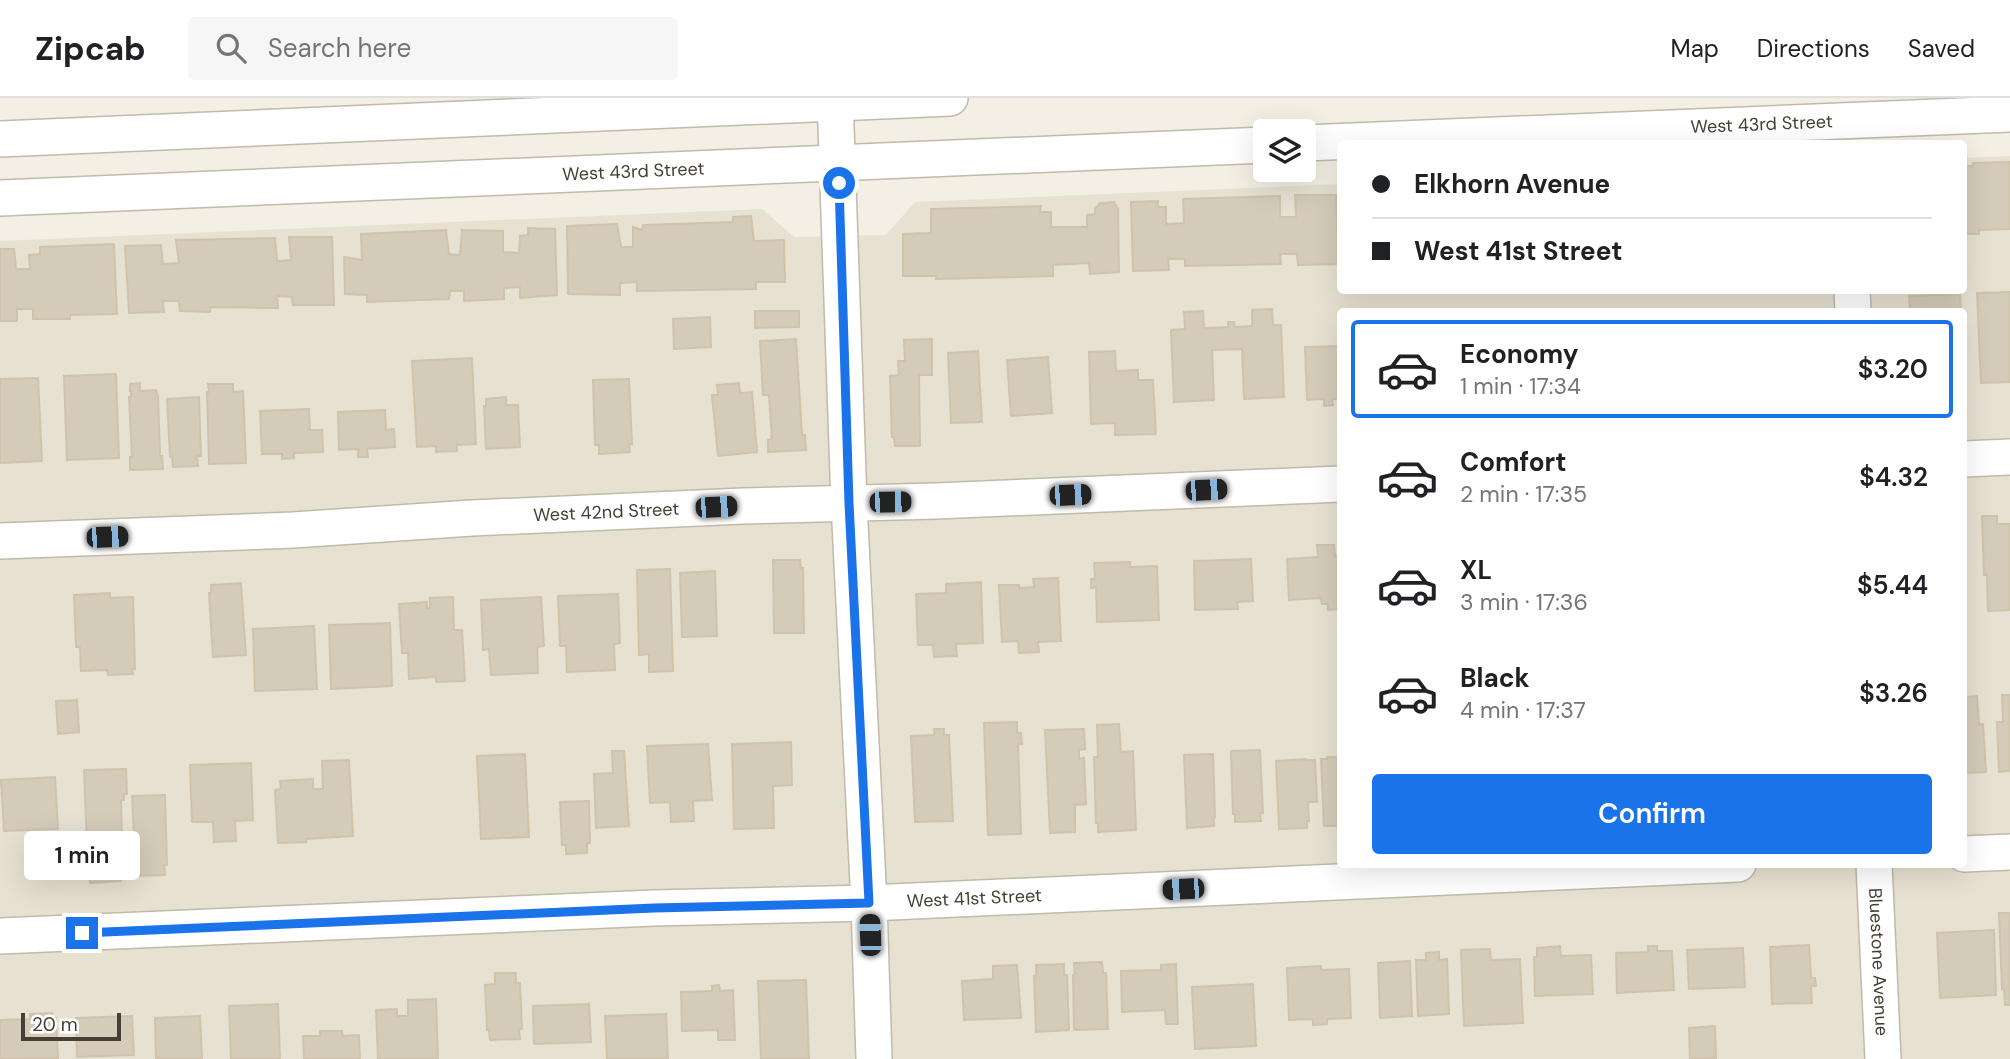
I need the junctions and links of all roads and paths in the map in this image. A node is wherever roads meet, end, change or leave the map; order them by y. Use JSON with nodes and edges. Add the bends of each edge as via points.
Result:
{"nodes":[{"id":1,"x":950,"y":98,"type":"edge"},
{"id":2,"x":835,"y":100,"type":"edge"},
{"id":3,"x":2010,"y":114,"type":"edge"},
{"id":4,"x":1776,"y":123,"type":"junction"},
{"id":5,"x":1880,"y":131,"type":"edge"},
{"id":6,"x":0,"y":139,"type":"edge"},
{"id":7,"x":1375,"y":140,"type":"edge"},
{"id":8,"x":1814,"y":140,"type":"edge"},
{"id":9,"x":1316,"y":142,"type":"edge"},
{"id":10,"x":1337,"y":142,"type":"edge"},
{"id":11,"x":1253,"y":145,"type":"edge"},
{"id":12,"x":838,"y":162,"type":"junction"},
{"id":13,"x":0,"y":198,"type":"edge"},
{"id":14,"x":2010,"y":457,"type":"edge"},
{"id":15,"x":1967,"y":459,"type":"edge"},
{"id":16,"x":1337,"y":484,"type":"edge"},
{"id":17,"x":849,"y":503,"type":"junction"},
{"id":18,"x":0,"y":541,"type":"edge"},
{"id":19,"x":2010,"y":852,"type":"edge"},
{"id":20,"x":1967,"y":854,"type":"edge"},
{"id":21,"x":1649,"y":868,"type":"edge"},
{"id":22,"x":1874,"y":868,"type":"edge"},
{"id":23,"x":869,"y":903,"type":"junction"},
{"id":24,"x":0,"y":936,"type":"edge"},
{"id":25,"x":874,"y":1059,"type":"edge"},
{"id":26,"x":1883,"y":1059,"type":"edge"}],
"edges":[{"from":1,"to":2,"type":"street"},
{"from":2,"to":6,"type":"street"},
{"from":2,"to":12,"type":"street"},
{"from":3,"to":5,"type":"street","name":"West 43rd Street"},
{"from":4,"to":5,"type":"street","name":"West 43rd Street"},
{"from":4,"to":7,"type":"street","name":"West 43rd Street"},
{"from":4,"to":8,"type":"street"},
{"from":9,"to":10,"type":"street","name":"West 43rd Street"},
{"from":11,"to":12,"type":"street","name":"West 43rd Street"},
{"from":12,"to":13,"type":"street","name":"West 43rd Street"},
{"from":12,"to":17,"type":"street"},
{"from":14,"to":15,"type":"street"},
{"from":16,"to":17,"type":"street","name":"West 42nd Street"},
{"from":17,"to":18,"type":"street","name":"West 42nd Street"},
{"from":17,"to":23,"type":"street"},
{"from":19,"to":20,"type":"street"},
{"from":21,"to":23,"type":"street","name":"West 41st Street"},
{"from":22,"to":26,"type":"street","name":"Bluestone Avenue"},
{"from":23,"to":24,"type":"street","name":"West 41st Street","via":[[640,908]]},
{"from":23,"to":25,"type":"street"}]}
